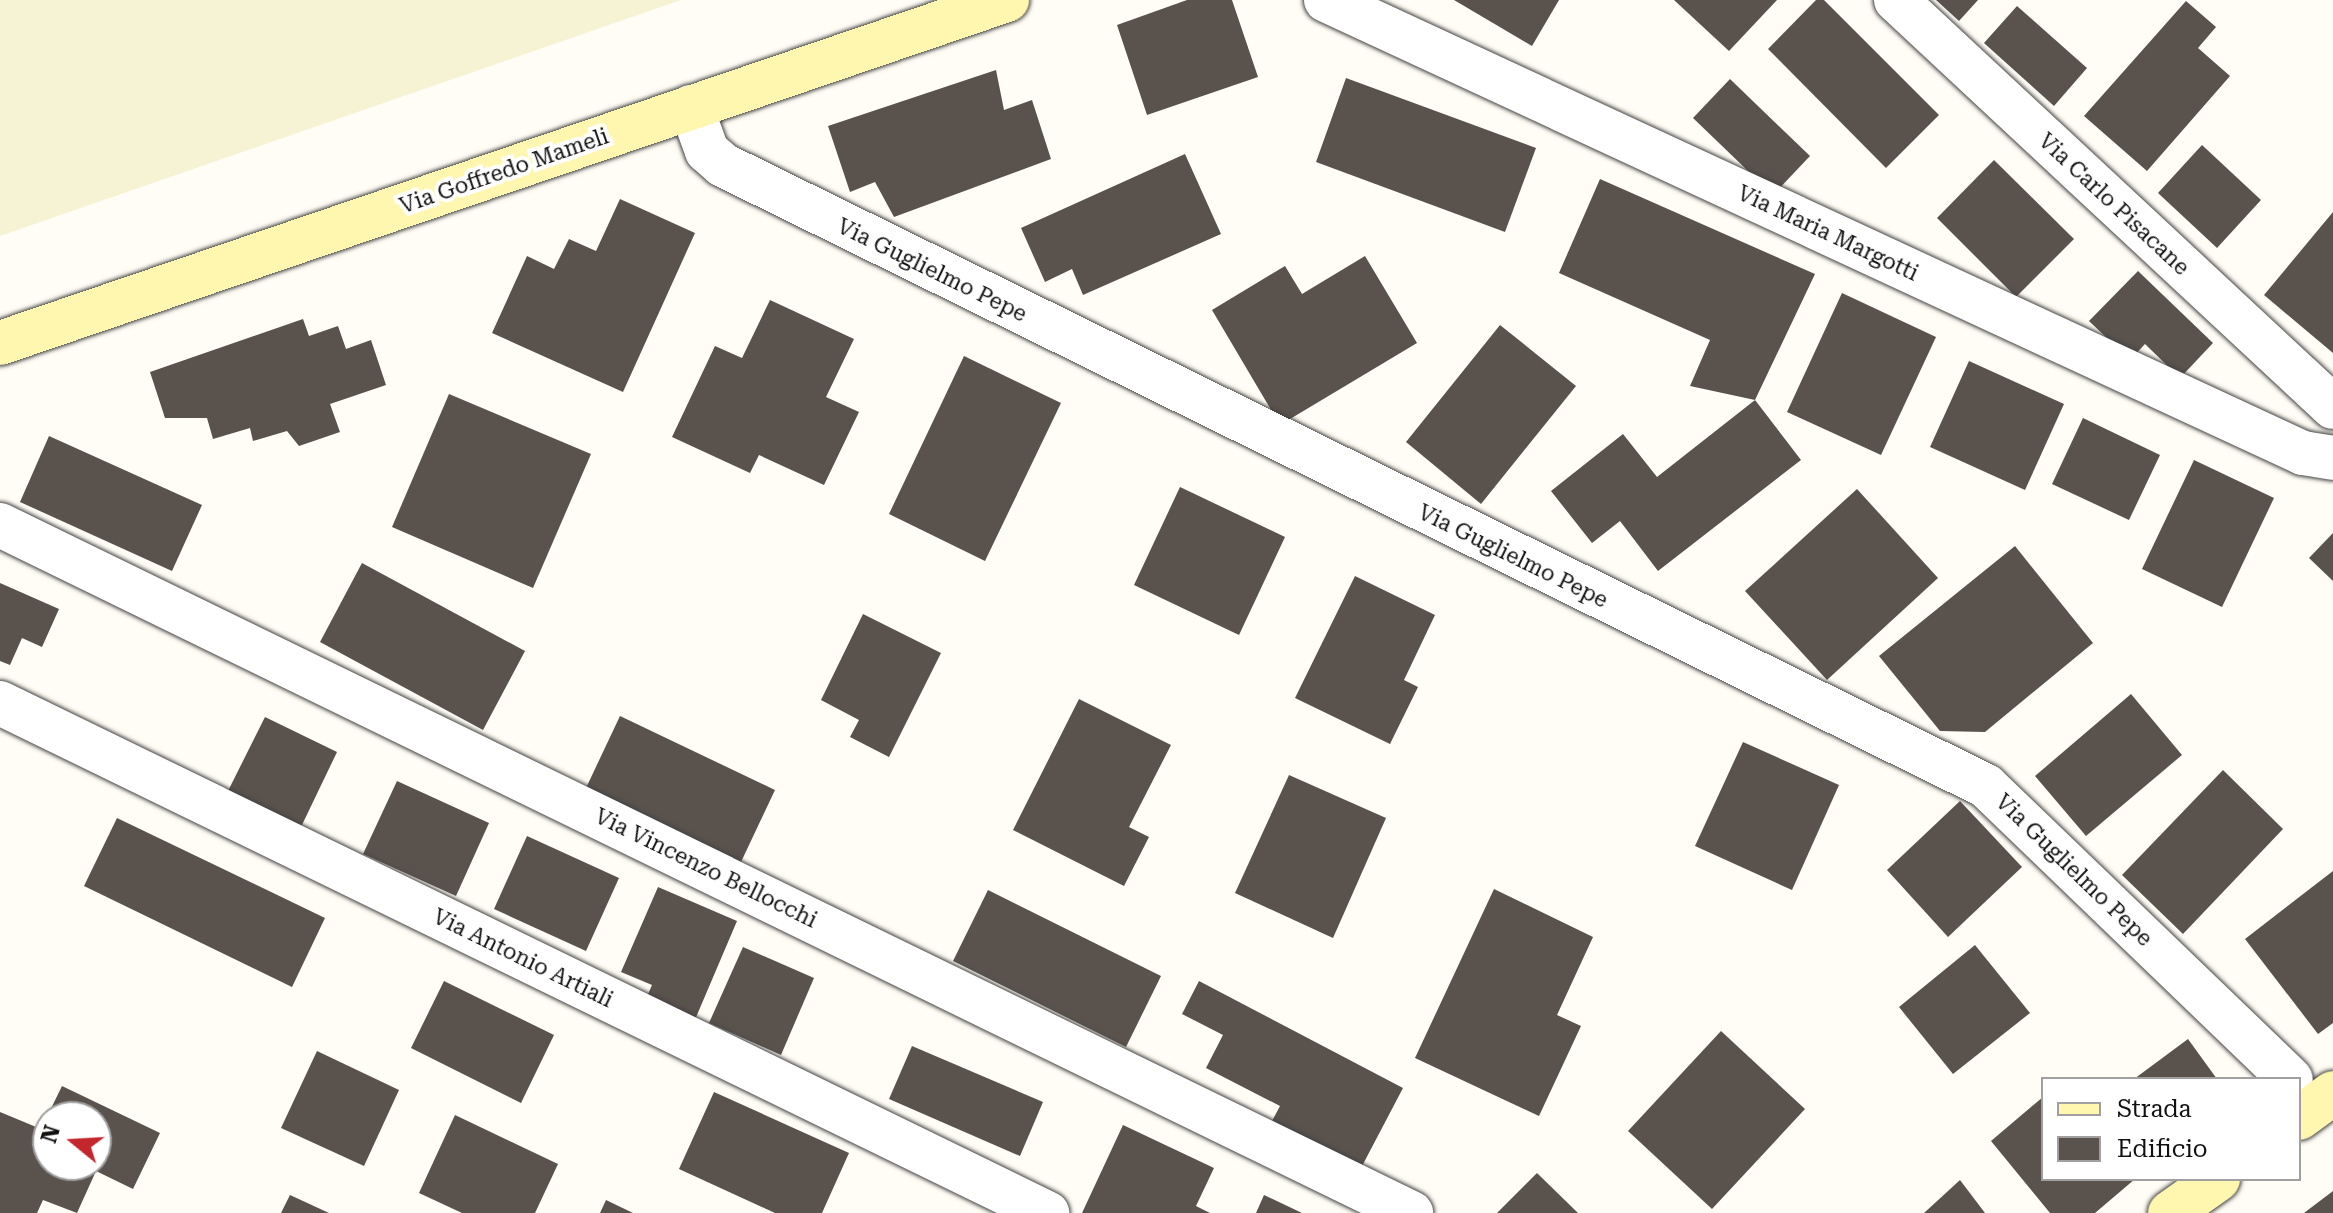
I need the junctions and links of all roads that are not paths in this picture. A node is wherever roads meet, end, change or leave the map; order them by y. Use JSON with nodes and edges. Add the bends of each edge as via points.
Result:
{"nodes":[{"id":1,"x":1007,"y":0,"type":"edge"},
{"id":2,"x":1326,"y":0,"type":"edge"},
{"id":3,"x":1896,"y":0,"type":"edge"},
{"id":4,"x":691,"y":107,"type":"junction"},
{"id":5,"x":0,"y":343,"type":"edge"},
{"id":6,"x":2333,"y":407,"type":"edge"},
{"id":7,"x":2333,"y":458,"type":"edge"},
{"id":8,"x":0,"y":525,"type":"edge"},
{"id":9,"x":0,"y":703,"type":"edge"},
{"id":10,"x":2288,"y":1077,"type":"edge"},
{"id":11,"x":2215,"y":1181,"type":"edge"},
{"id":12,"x":1047,"y":1213,"type":"edge"},
{"id":13,"x":1411,"y":1213,"type":"edge"},
{"id":14,"x":2170,"y":1213,"type":"edge"}],
"edges":[{"from":1,"to":4,"type":"street","name":"Via Goffredo Mameli"},
{"from":2,"to":7,"type":"street","name":"Via Maria Margotti","via":[[2303,453]]},
{"from":3,"to":6,"type":"street","name":"Via Carlo Pisacane"},
{"from":4,"to":5,"type":"street","name":"Via Goffredo Mameli"},
{"from":4,"to":10,"type":"street","name":"Via Guglielmo Pepe","via":[[707,151],[735,171],[1986,786]]},
{"from":8,"to":13,"type":"street","name":"Via Vincenzo Bellocchi"},
{"from":9,"to":12,"type":"street","name":"Via Antonio Artiali"},
{"from":11,"to":14,"type":"street"}]}
